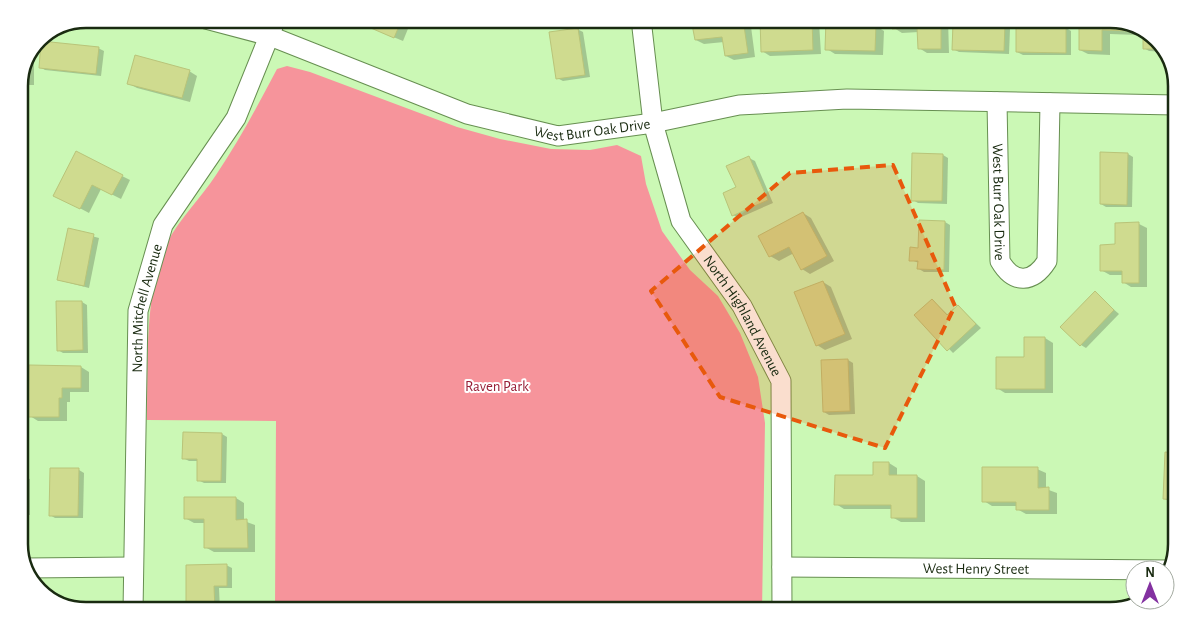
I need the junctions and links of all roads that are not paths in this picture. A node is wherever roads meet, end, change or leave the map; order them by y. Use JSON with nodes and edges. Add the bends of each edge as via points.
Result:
{"nodes":[{"id":1,"x":273,"y":28,"type":"edge"},
{"id":2,"x":275,"y":28,"type":"edge"},
{"id":3,"x":642,"y":28,"type":"edge"},
{"id":4,"x":997,"y":102,"type":"junction"},
{"id":5,"x":1050,"y":103,"type":"junction"},
{"id":6,"x":1167,"y":105,"type":"edge"},
{"id":7,"x":653,"y":123,"type":"junction"},
{"id":8,"x":133,"y":567,"type":"junction"},
{"id":9,"x":782,"y":567,"type":"junction"},
{"id":10,"x":32,"y":568,"type":"edge"},
{"id":11,"x":1125,"y":570,"type":"edge"},
{"id":12,"x":133,"y":602,"type":"edge"},
{"id":13,"x":782,"y":602,"type":"edge"}],
"edges":[{"from":1,"to":8,"type":"street","name":"North Mitchell Avenue","via":[[236,118],[163,226],[138,311]]},
{"from":2,"to":7,"type":"street","name":"West Burr Oak Drive","via":[[467,114],[558,136]]},
{"from":3,"to":7,"type":"street","name":"North Highland Avenue"},
{"from":4,"to":5,"type":"street","name":"West Burr Oak Drive"},
{"from":4,"to":5,"type":"street","name":"West Burr Oak Drive","via":[[1000,261],[1014,277],[1025,279],[1039,274],[1047,261]]},
{"from":4,"to":7,"type":"street","name":"West Burr Oak Drive","via":[[847,99],[749,105]]},
{"from":5,"to":6,"type":"street","name":"West Burr Oak Drive"},
{"from":7,"to":9,"type":"street","name":"North Highland Avenue","via":[[681,221],[742,306],[781,381]]},
{"from":8,"to":10,"type":"street"},
{"from":8,"to":12,"type":"street","name":"North Mitchell Avenue"},
{"from":9,"to":11,"type":"street","name":"West Henry Street"},
{"from":9,"to":13,"type":"street","name":"North Highland Avenue"}]}
